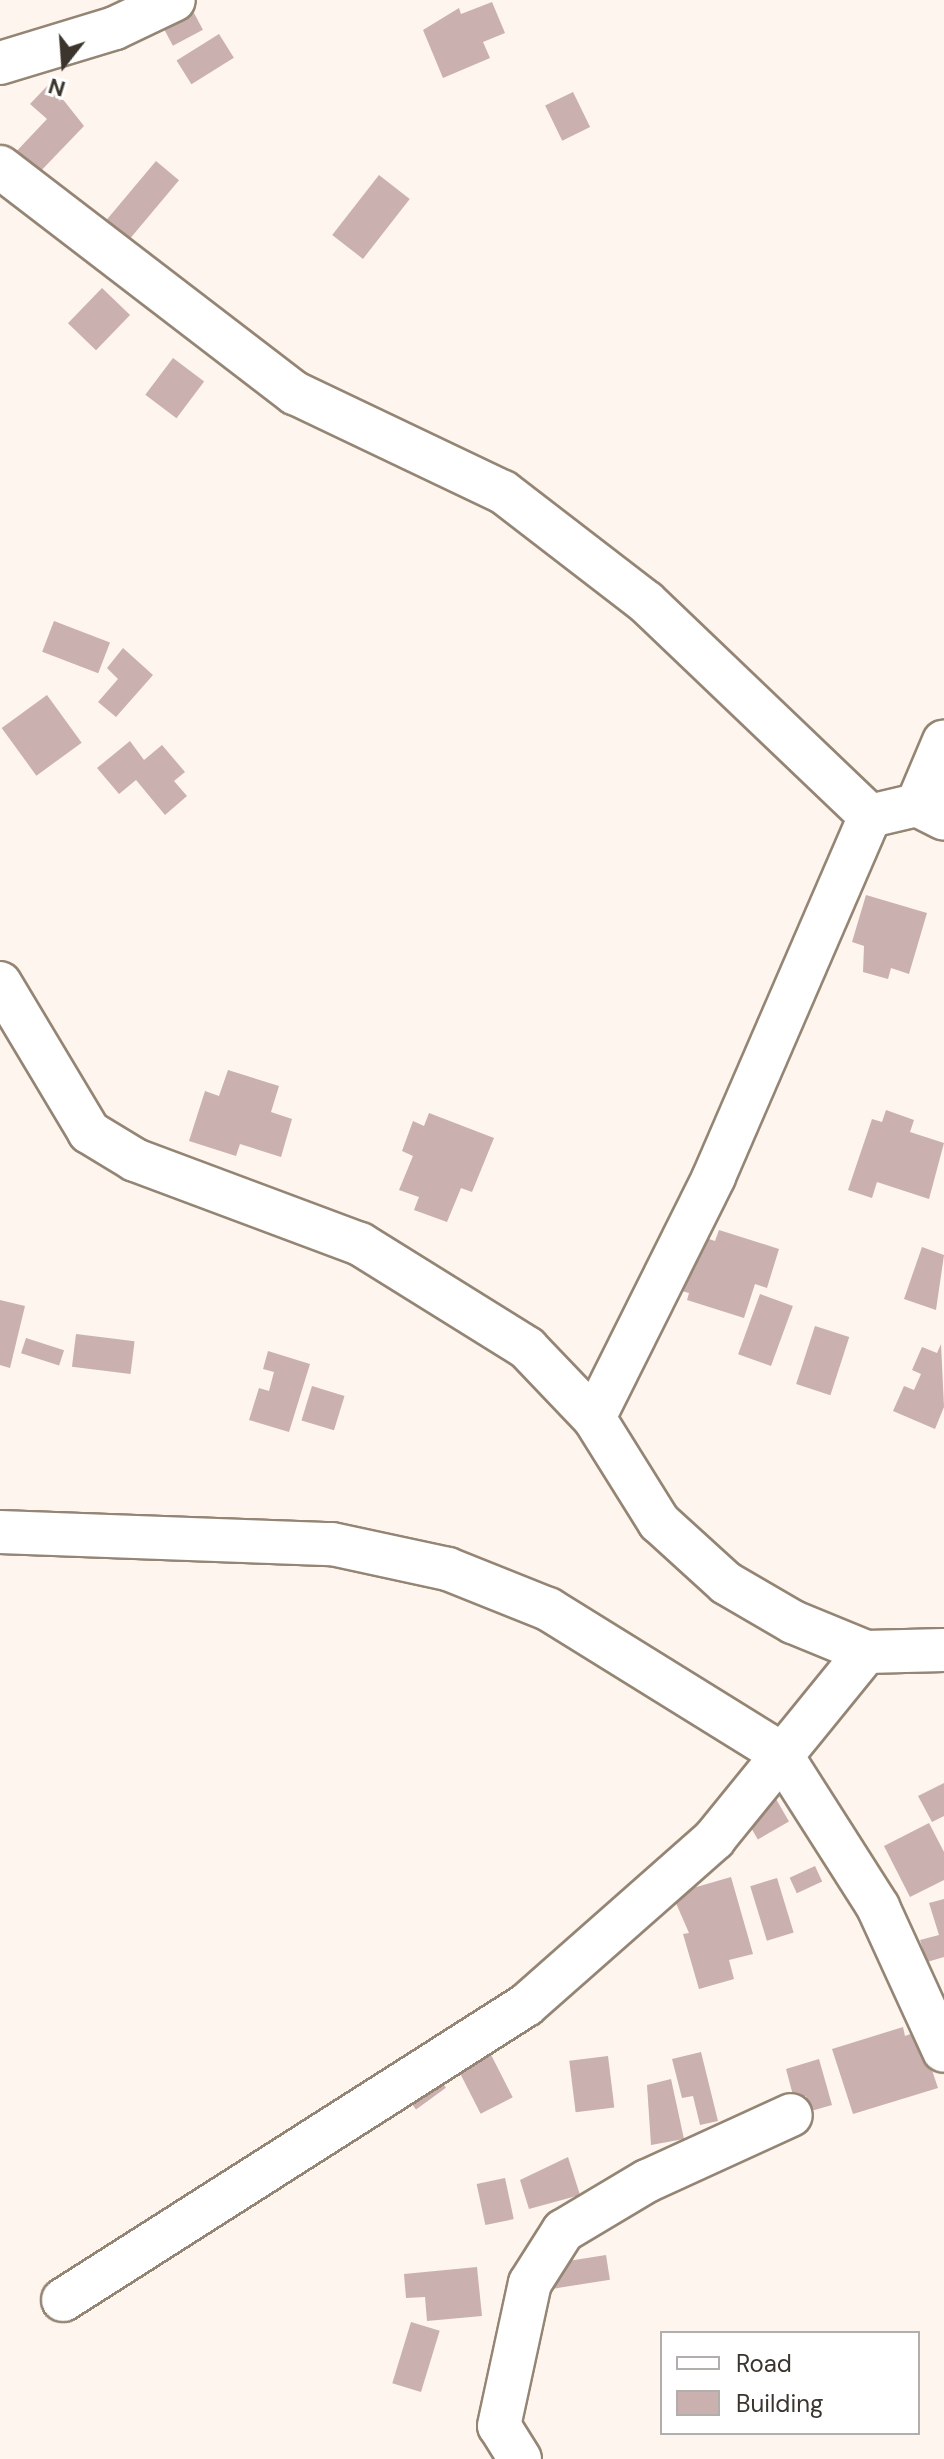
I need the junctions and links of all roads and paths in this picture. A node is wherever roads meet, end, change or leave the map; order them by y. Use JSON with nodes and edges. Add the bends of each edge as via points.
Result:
{"nodes":[{"id":1,"x":174,"y":0,"type":"edge"},
{"id":2,"x":0,"y":63,"type":"edge"},
{"id":3,"x":0,"y":167,"type":"edge"},
{"id":4,"x":944,"y":741,"type":"edge"},
{"id":5,"x":931,"y":812,"type":"edge"},
{"id":6,"x":870,"y":816,"type":"junction"},
{"id":7,"x":0,"y":983,"type":"edge"},
{"id":8,"x":594,"y":1418,"type":"junction"},
{"id":9,"x":0,"y":1532,"type":"edge"},
{"id":10,"x":944,"y":1650,"type":"edge"},
{"id":11,"x":866,"y":1652,"type":"junction"},
{"id":12,"x":780,"y":1753,"type":"junction"},
{"id":13,"x":944,"y":2051,"type":"edge"},
{"id":14,"x":791,"y":2115,"type":"dead end"},
{"id":15,"x":63,"y":2300,"type":"dead end"},
{"id":16,"x":520,"y":2459,"type":"edge"}],
"edges":[{"from":1,"to":2,"type":"street","via":[[115,28]]},
{"from":3,"to":6,"type":"street","via":[[295,393],[503,492],[646,602]]},
{"from":4,"to":5,"type":"street"},
{"from":5,"to":6,"type":"street"},
{"from":6,"to":8,"type":"street","via":[[809,943],[714,1177]]},
{"from":7,"to":8,"type":"street","via":[[89,1132],[135,1160],[360,1244],[527,1348]]},
{"from":8,"to":11,"type":"street","via":[[659,1522],[726,1583],[793,1622]]},
{"from":9,"to":12,"type":"street","via":[[332,1544],[448,1569],[548,1609]]},
{"from":10,"to":11,"type":"street"},
{"from":11,"to":12,"type":"street"},
{"from":12,"to":13,"type":"street","via":[[878,1907]]},
{"from":12,"to":15,"type":"street","via":[[714,1839],[526,2005]]},
{"from":14,"to":16,"type":"street","via":[[647,2181],[563,2231],[530,2283],[499,2426]]}]}
